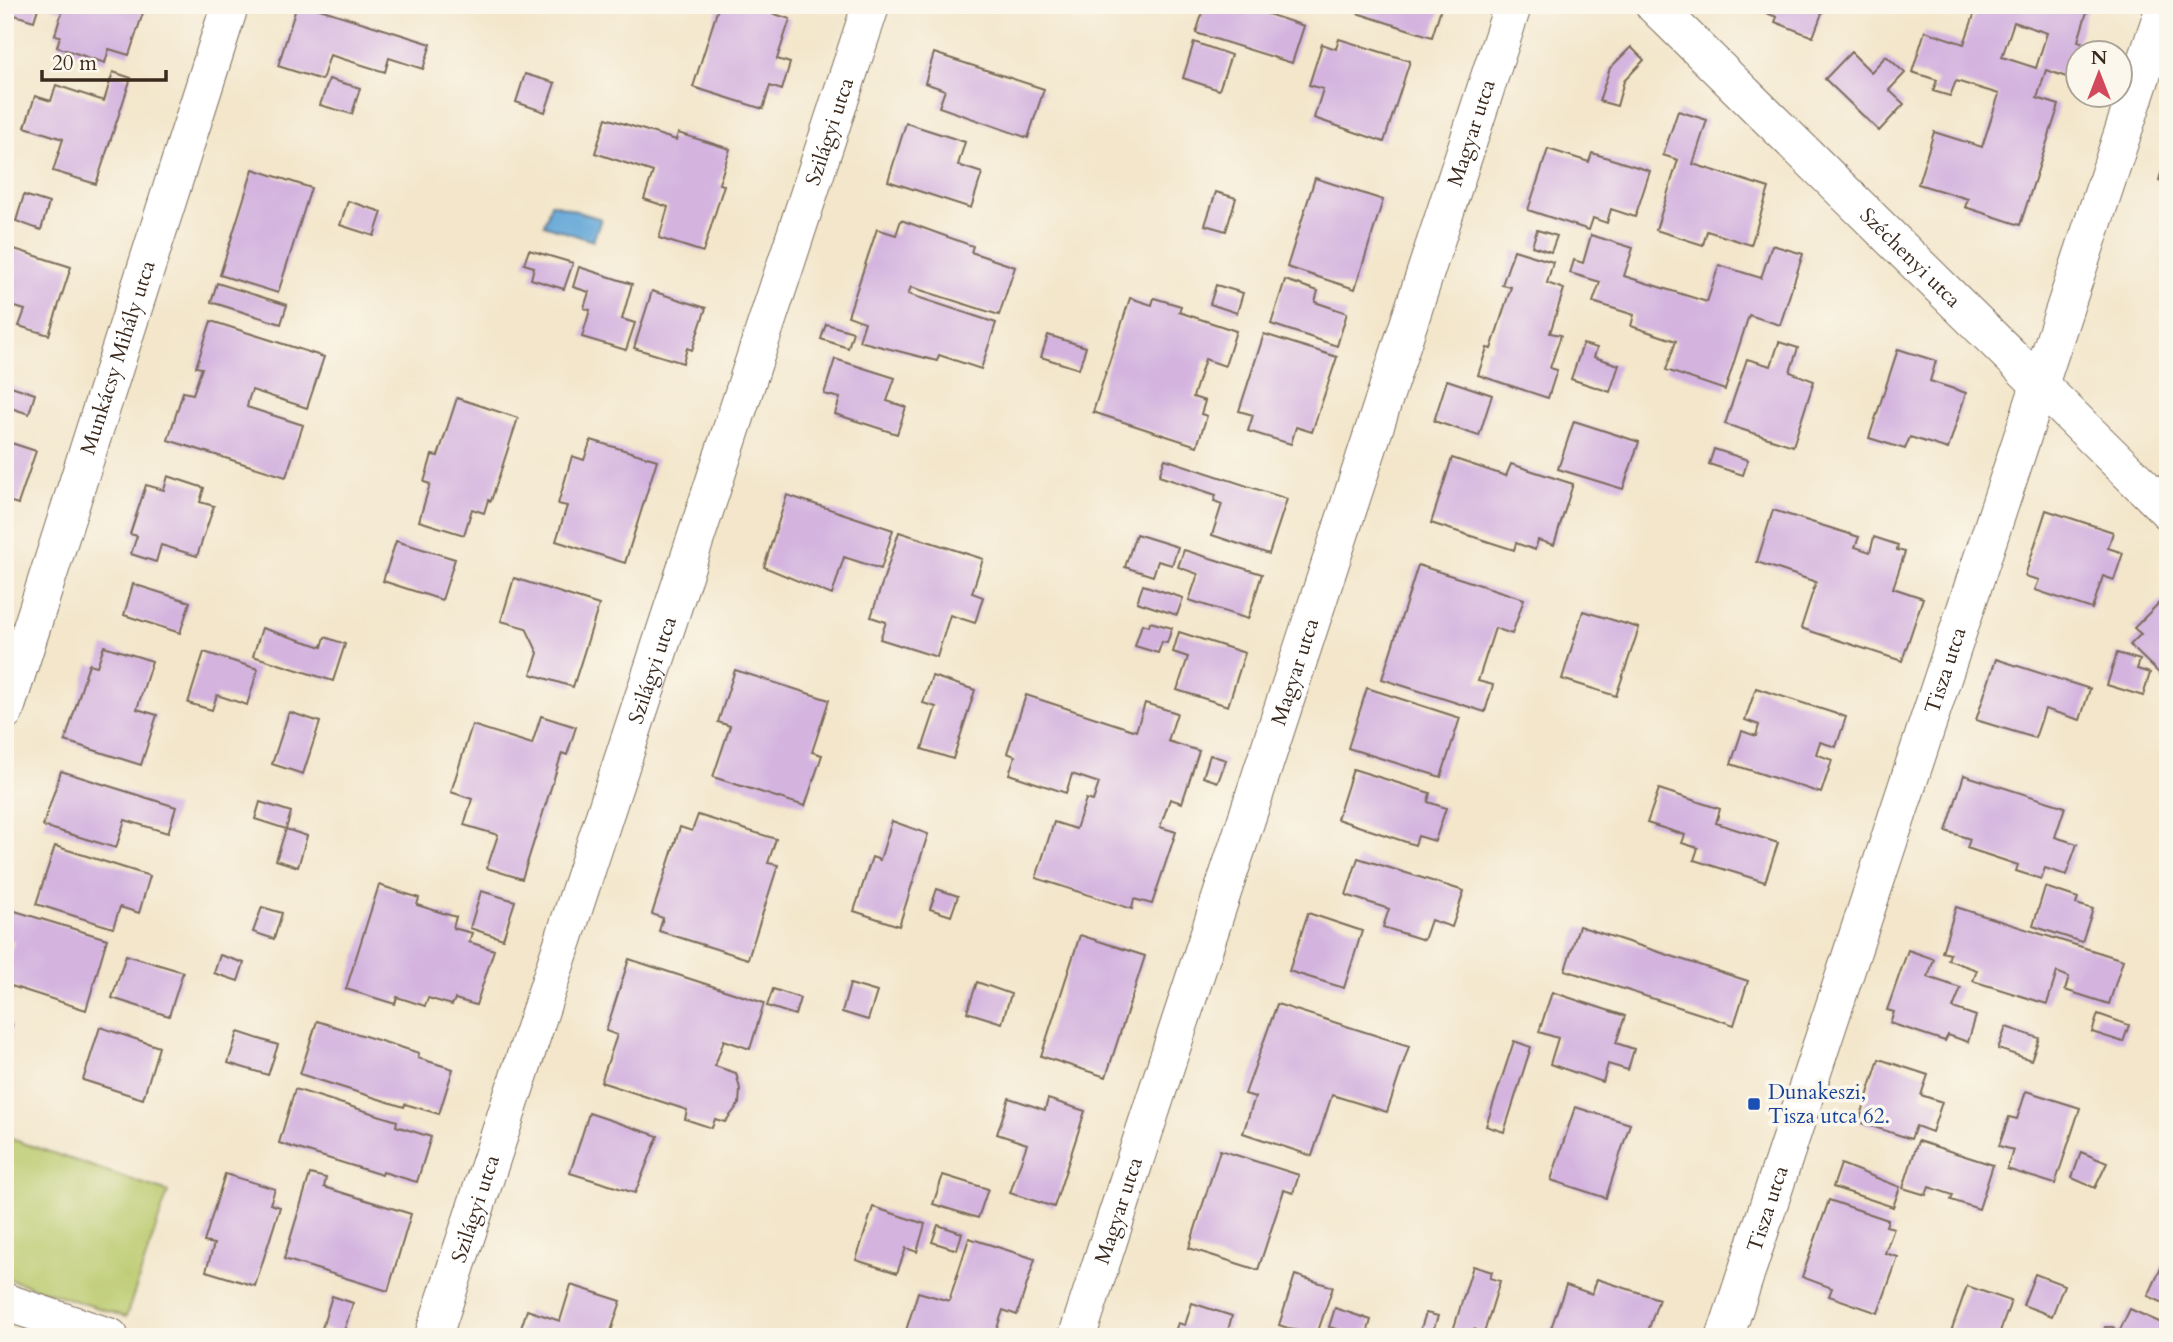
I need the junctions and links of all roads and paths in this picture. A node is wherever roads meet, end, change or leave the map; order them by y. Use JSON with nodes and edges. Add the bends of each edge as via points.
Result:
{"nodes":[{"id":1,"x":230,"y":5,"type":"edge"},
{"id":2,"x":871,"y":5,"type":"edge"},
{"id":3,"x":1513,"y":5,"type":"edge"},
{"id":4,"x":1654,"y":5,"type":"edge"},
{"id":5,"x":2165,"y":5,"type":"edge"},
{"id":6,"x":2040,"y":383,"type":"junction"},
{"id":7,"x":2168,"y":511,"type":"edge"},
{"id":8,"x":5,"y":711,"type":"edge"},
{"id":9,"x":5,"y":1302,"type":"edge"},
{"id":10,"x":110,"y":1337,"type":"edge"},
{"id":11,"x":433,"y":1337,"type":"edge"},
{"id":12,"x":1077,"y":1337,"type":"edge"},
{"id":13,"x":1725,"y":1337,"type":"edge"}],
"edges":[{"from":1,"to":8,"type":"street","name":"Munkácsy Mihály utca"},
{"from":2,"to":11,"type":"street","name":"Szilágyi utca"},
{"from":3,"to":12,"type":"street","name":"Magyar utca"},
{"from":4,"to":6,"type":"street","name":"Széchenyi utca"},
{"from":5,"to":6,"type":"street","name":"Tisza utca"},
{"from":6,"to":7,"type":"street","name":"Széchenyi utca"},
{"from":6,"to":13,"type":"street","name":"Tisza utca"},
{"from":9,"to":10,"type":"street"}]}
